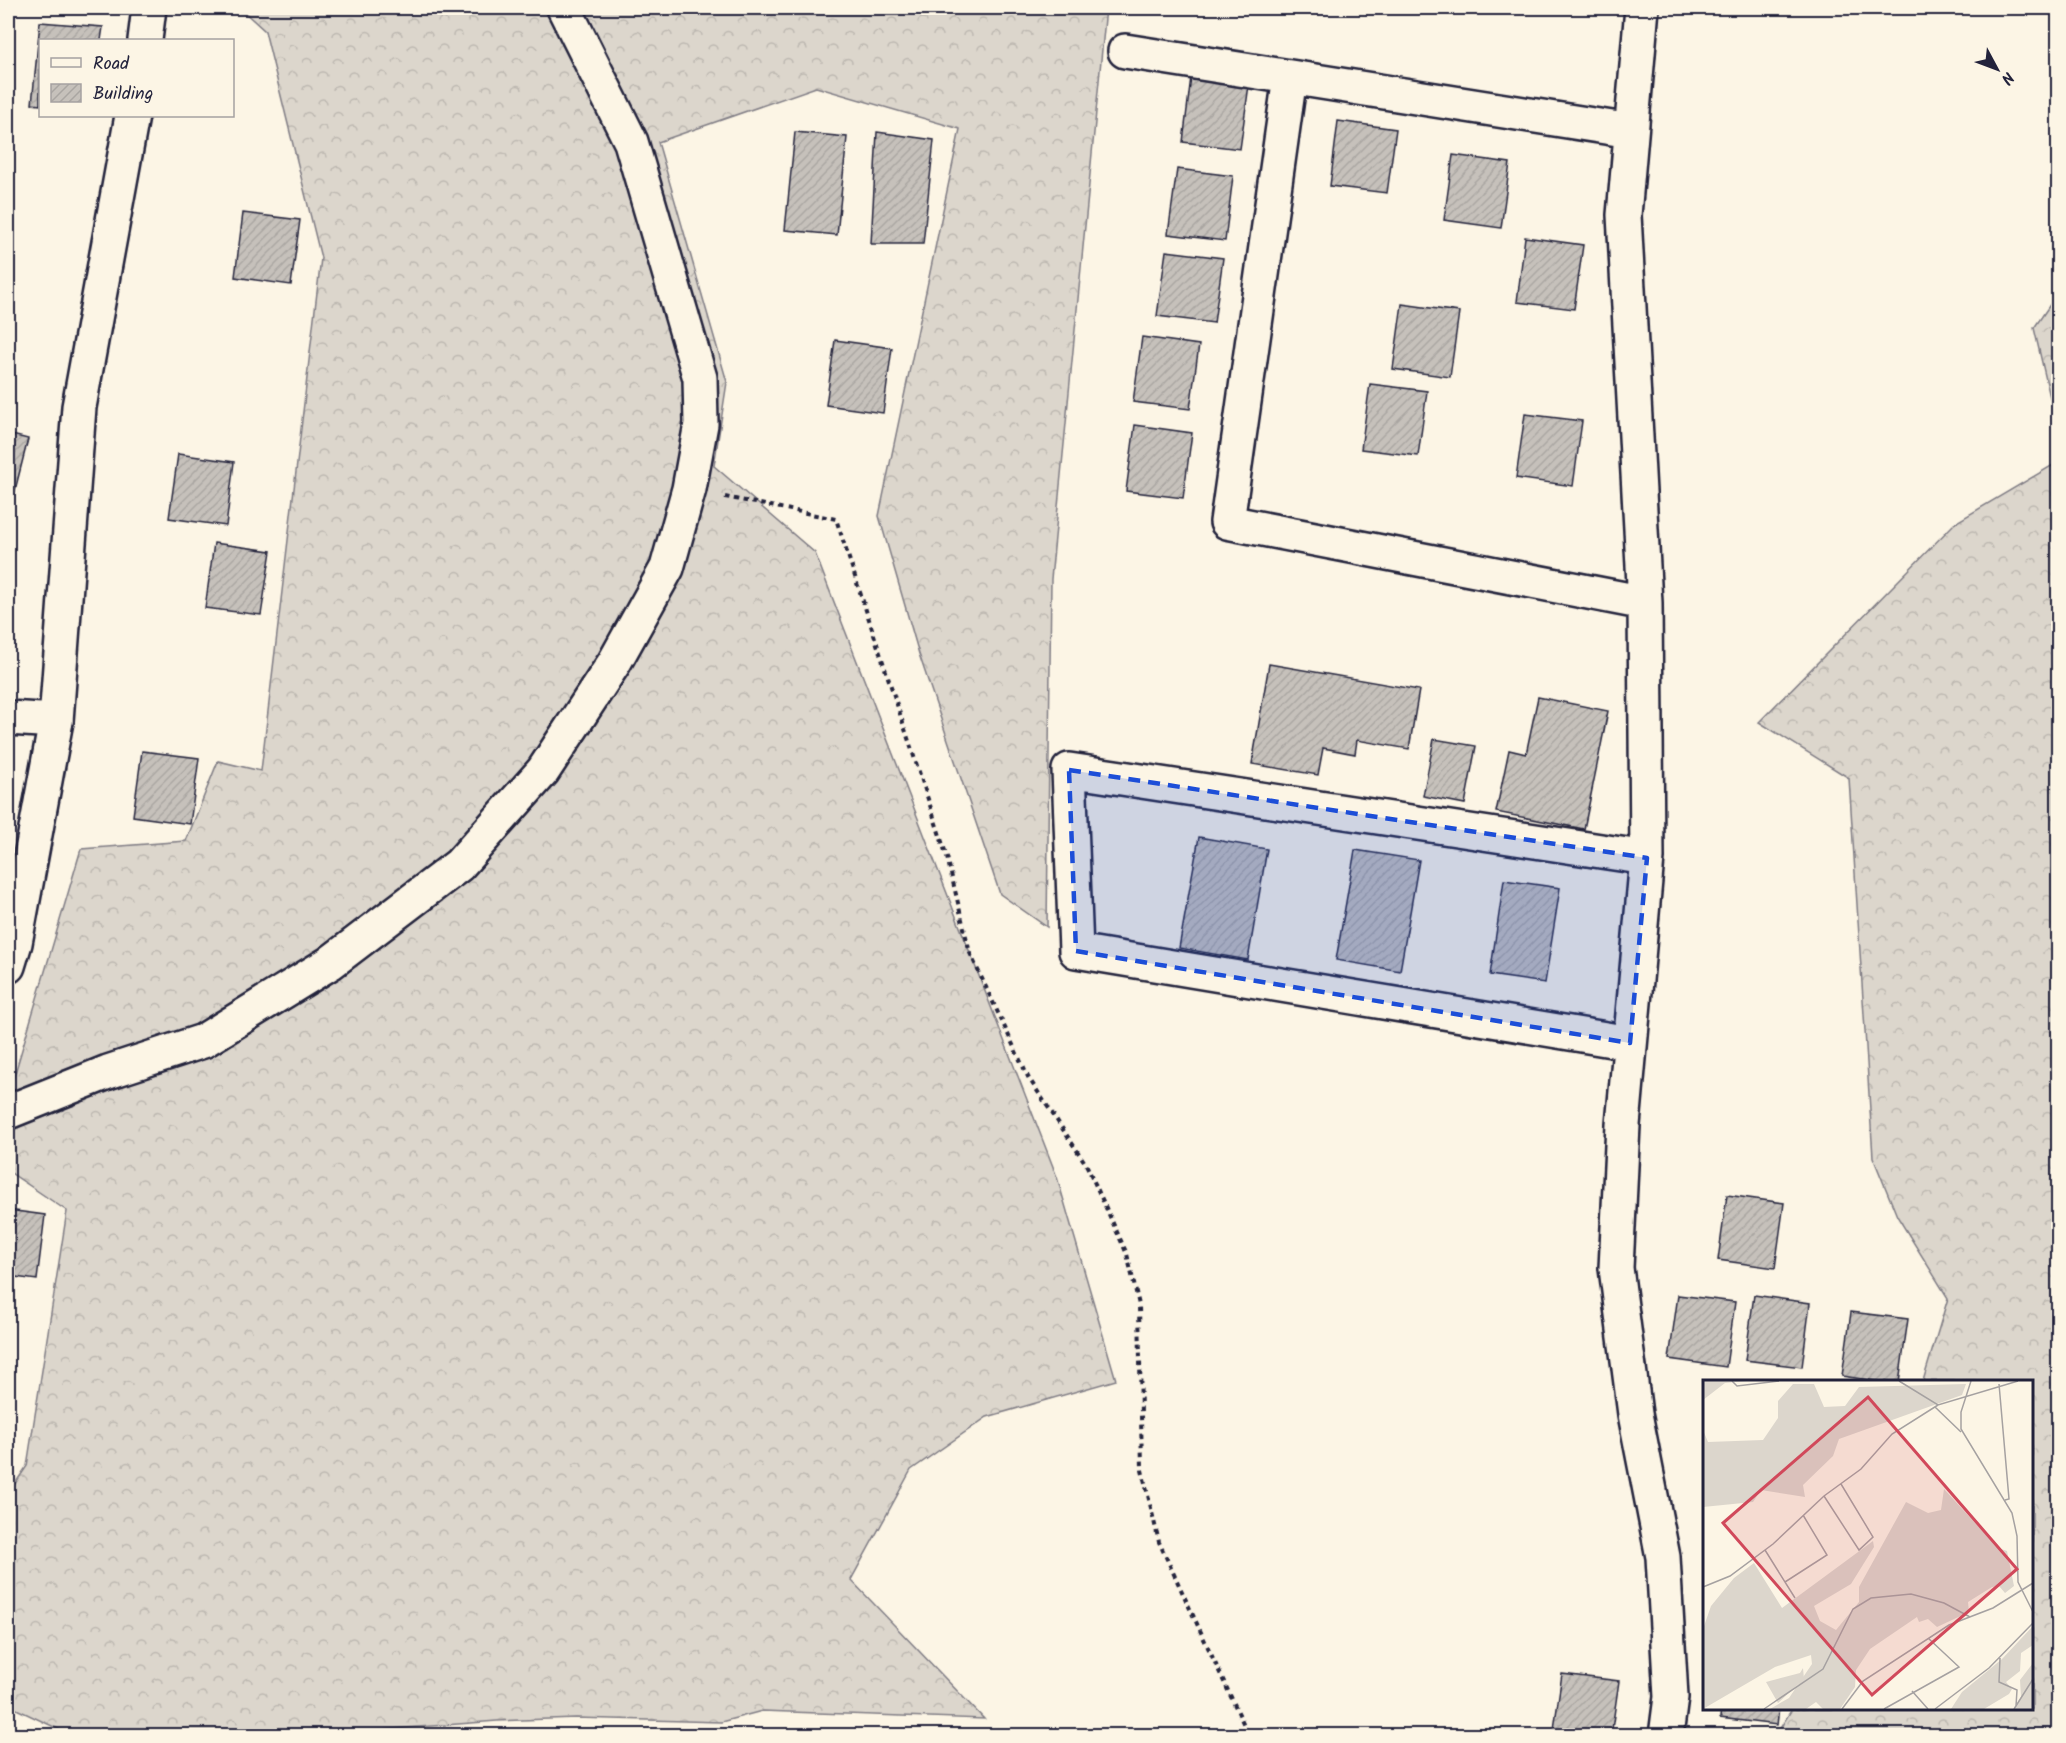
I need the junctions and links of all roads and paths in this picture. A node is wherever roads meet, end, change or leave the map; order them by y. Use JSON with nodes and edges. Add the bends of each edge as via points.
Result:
{"nodes":[{"id":1,"x":149,"y":8,"type":"edge"},
{"id":2,"x":564,"y":8,"type":"edge"},
{"id":3,"x":1642,"y":8,"type":"edge"},
{"id":4,"x":145,"y":39,"type":"edge"},
{"id":5,"x":1125,"y":51,"type":"dead end"},
{"id":6,"x":1290,"y":77,"type":"junction"},
{"id":7,"x":132,"y":117,"type":"edge"},
{"id":8,"x":1631,"y":131,"type":"junction"},
{"id":9,"x":689,"y":489,"type":"junction"},
{"id":10,"x":1645,"y":603,"type":"junction"},
{"id":11,"x":8,"y":718,"type":"edge"},
{"id":12,"x":56,"y":721,"type":"junction"},
{"id":13,"x":1647,"y":858,"type":"junction"},
{"id":14,"x":8,"y":966,"type":"edge"},
{"id":15,"x":1630,"y":1043,"type":"junction"},
{"id":16,"x":8,"y":1112,"type":"edge"},
{"id":17,"x":1247,"y":1736,"type":"edge"},
{"id":18,"x":1666,"y":1736,"type":"edge"}],
"edges":[{"from":1,"to":4,"type":"street"},
{"from":2,"to":9,"type":"street","via":[[631,142],[700,378],[700,424]]},
{"from":3,"to":8,"type":"street"},
{"from":5,"to":6,"type":"street"},
{"from":6,"to":8,"type":"street"},
{"from":6,"to":10,"type":"street","via":[[1227,522]]},
{"from":7,"to":12,"type":"street","via":[[79,407]]},
{"from":8,"to":10,"type":"street","via":[[1624,215]]},
{"from":9,"to":16,"type":"street","via":[[667,568],[614,663],[543,771],[459,865],[330,963],[203,1041],[108,1072]]},
{"from":9,"to":17,"type":"path","via":[[836,519],[947,857],[970,953],[1028,1077],[1086,1164],[1127,1254],[1139,1305],[1142,1470],[1159,1542]]},
{"from":10,"to":13,"type":"street"},
{"from":11,"to":12,"type":"street"},
{"from":12,"to":14,"type":"street"},
{"from":13,"to":15,"type":"street"},
{"from":13,"to":15,"type":"street","via":[[1069,770],[1076,951]]},
{"from":15,"to":18,"type":"street","via":[[1616,1268],[1635,1414],[1663,1557],[1671,1697]]}]}
